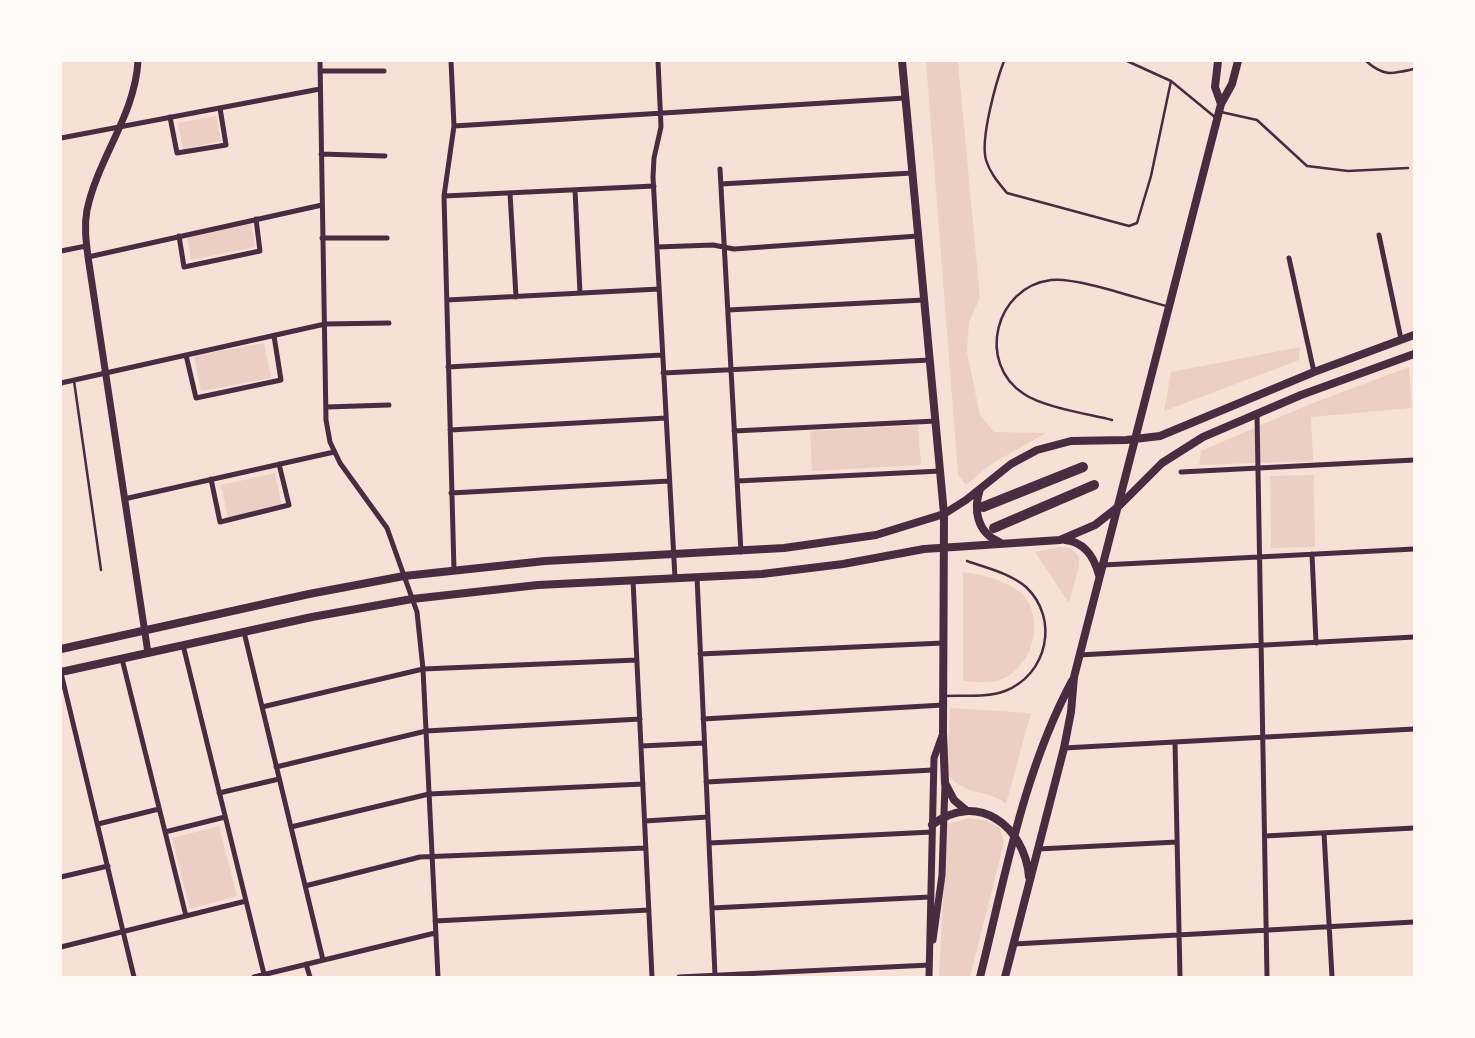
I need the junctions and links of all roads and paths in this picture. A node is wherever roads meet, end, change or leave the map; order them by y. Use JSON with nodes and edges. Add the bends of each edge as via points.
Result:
{"nodes":[{"id":1,"x":138,"y":61,"type":"edge"},
{"id":2,"x":320,"y":61,"type":"edge"},
{"id":3,"x":451,"y":61,"type":"edge"},
{"id":4,"x":658,"y":61,"type":"edge"},
{"id":5,"x":902,"y":61,"type":"edge"},
{"id":6,"x":1004,"y":61,"type":"edge"},
{"id":7,"x":1128,"y":61,"type":"edge"},
{"id":8,"x":1218,"y":61,"type":"edge"},
{"id":9,"x":1238,"y":61,"type":"edge"},
{"id":10,"x":1366,"y":61,"type":"edge"},
{"id":11,"x":1414,"y":68,"type":"edge"},
{"id":12,"x":320,"y":71,"type":"junction"},
{"id":13,"x":384,"y":71,"type":"dead end"},
{"id":14,"x":1171,"y":81,"type":"junction"},
{"id":15,"x":320,"y":88,"type":"junction"},
{"id":16,"x":905,"y":98,"type":"junction"},
{"id":17,"x":220,"y":108,"type":"junction"},
{"id":18,"x":1219,"y":111,"type":"junction"},
{"id":19,"x":661,"y":113,"type":"junction"},
{"id":20,"x":170,"y":117,"type":"junction"},
{"id":21,"x":454,"y":126,"type":"junction"},
{"id":22,"x":119,"y":127,"type":"junction"},
{"id":23,"x":61,"y":138,"type":"edge"},
{"id":24,"x":321,"y":154,"type":"junction"},
{"id":25,"x":385,"y":156,"type":"dead end"},
{"id":26,"x":1408,"y":168,"type":"dead end"},
{"id":27,"x":720,"y":169,"type":"dead end"},
{"id":28,"x":912,"y":173,"type":"junction"},
{"id":29,"x":721,"y":184,"type":"junction"},
{"id":30,"x":654,"y":186,"type":"junction"},
{"id":31,"x":575,"y":190,"type":"junction"},
{"id":32,"x":510,"y":193,"type":"junction"},
{"id":33,"x":444,"y":196,"type":"junction"},
{"id":34,"x":322,"y":205,"type":"junction"},
{"id":35,"x":256,"y":219,"type":"junction"},
{"id":36,"x":1379,"y":235,"type":"dead end"},
{"id":37,"x":179,"y":236,"type":"junction"},
{"id":38,"x":918,"y":236,"type":"junction"},
{"id":39,"x":322,"y":238,"type":"junction"},
{"id":40,"x":387,"y":238,"type":"dead end"},
{"id":41,"x":86,"y":246,"type":"junction"},
{"id":42,"x":657,"y":247,"type":"junction"},
{"id":43,"x":724,"y":247,"type":"junction"},
{"id":44,"x":61,"y":251,"type":"edge"},
{"id":45,"x":88,"y":256,"type":"junction"},
{"id":46,"x":1289,"y":258,"type":"dead end"},
{"id":47,"x":659,"y":290,"type":"junction"},
{"id":48,"x":580,"y":293,"type":"junction"},
{"id":49,"x":516,"y":297,"type":"junction"},
{"id":50,"x":446,"y":300,"type":"junction"},
{"id":51,"x":924,"y":300,"type":"junction"},
{"id":52,"x":1169,"y":306,"type":"junction"},
{"id":53,"x":728,"y":310,"type":"junction"},
{"id":54,"x":389,"y":323,"type":"dead end"},
{"id":55,"x":325,"y":324,"type":"junction"},
{"id":56,"x":1414,"y":335,"type":"edge"},
{"id":57,"x":274,"y":336,"type":"junction"},
{"id":58,"x":1401,"y":340,"type":"junction"},
{"id":59,"x":1414,"y":354,"type":"edge"},
{"id":60,"x":186,"y":355,"type":"junction"},
{"id":61,"x":662,"y":355,"type":"junction"},
{"id":62,"x":930,"y":360,"type":"junction"},
{"id":63,"x":448,"y":367,"type":"junction"},
{"id":64,"x":731,"y":370,"type":"junction"},
{"id":65,"x":1314,"y":372,"type":"junction"},
{"id":66,"x":105,"y":373,"type":"junction"},
{"id":67,"x":664,"y":374,"type":"junction"},
{"id":68,"x":74,"y":380,"type":"junction"},
{"id":69,"x":61,"y":383,"type":"edge"},
{"id":70,"x":389,"y":405,"type":"dead end"},
{"id":71,"x":326,"y":407,"type":"junction"},
{"id":72,"x":1257,"y":414,"type":"junction"},
{"id":73,"x":666,"y":418,"type":"junction"},
{"id":74,"x":1112,"y":420,"type":"dead end"},
{"id":75,"x":936,"y":421,"type":"junction"},
{"id":76,"x":450,"y":430,"type":"junction"},
{"id":77,"x":734,"y":431,"type":"junction"},
{"id":78,"x":1135,"y":439,"type":"junction"},
{"id":79,"x":334,"y":452,"type":"junction"},
{"id":80,"x":1414,"y":460,"type":"edge"},
{"id":81,"x":280,"y":464,"type":"junction"},
{"id":82,"x":1084,"y":467,"type":"dead end"},
{"id":83,"x":1258,"y":468,"type":"junction"},
{"id":84,"x":941,"y":471,"type":"junction"},
{"id":85,"x":1181,"y":472,"type":"dead end"},
{"id":86,"x":212,"y":479,"type":"junction"},
{"id":87,"x":669,"y":481,"type":"junction"},
{"id":88,"x":737,"y":481,"type":"junction"},
{"id":89,"x":1094,"y":485,"type":"dead end"},
{"id":90,"x":980,"y":489,"type":"junction"},
{"id":91,"x":451,"y":493,"type":"junction"},
{"id":92,"x":124,"y":499,"type":"junction"},
{"id":93,"x":982,"y":507,"type":"dead end"},
{"id":94,"x":1118,"y":507,"type":"junction"},
{"id":95,"x":944,"y":514,"type":"junction"},
{"id":96,"x":994,"y":528,"type":"dead end"},
{"id":97,"x":1060,"y":540,"type":"junction"},
{"id":98,"x":1002,"y":543,"type":"junction"},
{"id":99,"x":944,"y":547,"type":"junction"},
{"id":100,"x":1414,"y":549,"type":"edge"},
{"id":101,"x":741,"y":552,"type":"junction"},
{"id":102,"x":1312,"y":554,"type":"junction"},
{"id":103,"x":673,"y":556,"type":"junction"},
{"id":104,"x":1259,"y":556,"type":"junction"},
{"id":105,"x":967,"y":561,"type":"dead end"},
{"id":106,"x":1103,"y":565,"type":"junction"},
{"id":107,"x":101,"y":570,"type":"dead end"},
{"id":108,"x":454,"y":570,"type":"junction"},
{"id":109,"x":404,"y":576,"type":"junction"},
{"id":110,"x":697,"y":577,"type":"junction"},
{"id":111,"x":674,"y":578,"type":"junction"},
{"id":112,"x":1099,"y":578,"type":"junction"},
{"id":113,"x":633,"y":580,"type":"junction"},
{"id":114,"x":412,"y":599,"type":"junction"},
{"id":115,"x":143,"y":631,"type":"junction"},
{"id":116,"x":244,"y":632,"type":"junction"},
{"id":117,"x":1414,"y":638,"type":"edge"},
{"id":118,"x":943,"y":642,"type":"junction"},
{"id":119,"x":1316,"y":642,"type":"junction"},
{"id":120,"x":182,"y":645,"type":"junction"},
{"id":121,"x":1261,"y":646,"type":"junction"},
{"id":122,"x":61,"y":650,"type":"edge"},
{"id":123,"x":148,"y":653,"type":"junction"},
{"id":124,"x":700,"y":654,"type":"junction"},
{"id":125,"x":1079,"y":655,"type":"junction"},
{"id":126,"x":122,"y":658,"type":"junction"},
{"id":127,"x":637,"y":660,"type":"junction"},
{"id":128,"x":423,"y":669,"type":"junction"},
{"id":129,"x":61,"y":672,"type":"edge"},
{"id":130,"x":1074,"y":677,"type":"junction"},
{"id":131,"x":943,"y":696,"type":"junction"},
{"id":132,"x":943,"y":705,"type":"junction"},
{"id":133,"x":262,"y":707,"type":"junction"},
{"id":134,"x":640,"y":719,"type":"junction"},
{"id":135,"x":703,"y":719,"type":"junction"},
{"id":136,"x":1414,"y":729,"type":"edge"},
{"id":137,"x":426,"y":731,"type":"junction"},
{"id":138,"x":943,"y":733,"type":"junction"},
{"id":139,"x":1263,"y":737,"type":"junction"},
{"id":140,"x":1175,"y":742,"type":"junction"},
{"id":141,"x":704,"y":743,"type":"junction"},
{"id":142,"x":641,"y":746,"type":"junction"},
{"id":143,"x":1064,"y":748,"type":"junction"},
{"id":144,"x":276,"y":767,"type":"junction"},
{"id":145,"x":933,"y":770,"type":"junction"},
{"id":146,"x":279,"y":779,"type":"junction"},
{"id":147,"x":706,"y":782,"type":"junction"},
{"id":148,"x":945,"y":783,"type":"junction"},
{"id":149,"x":643,"y":784,"type":"junction"},
{"id":150,"x":219,"y":793,"type":"junction"},
{"id":151,"x":429,"y":794,"type":"junction"},
{"id":152,"x":159,"y":809,"type":"junction"},
{"id":153,"x":967,"y":811,"type":"junction"},
{"id":154,"x":225,"y":817,"type":"junction"},
{"id":155,"x":944,"y":817,"type":"junction"},
{"id":156,"x":708,"y":818,"type":"junction"},
{"id":157,"x":645,"y":821,"type":"junction"},
{"id":158,"x":98,"y":824,"type":"junction"},
{"id":159,"x":291,"y":827,"type":"junction"},
{"id":160,"x":932,"y":828,"type":"junction"},
{"id":161,"x":1414,"y":828,"type":"edge"},
{"id":162,"x":165,"y":832,"type":"junction"},
{"id":163,"x":1324,"y":833,"type":"junction"},
{"id":164,"x":1016,"y":836,"type":"junction"},
{"id":165,"x":1265,"y":836,"type":"junction"},
{"id":166,"x":1177,"y":842,"type":"junction"},
{"id":167,"x":709,"y":843,"type":"junction"},
{"id":168,"x":646,"y":848,"type":"junction"},
{"id":169,"x":1038,"y":849,"type":"junction"},
{"id":170,"x":432,"y":857,"type":"junction"},
{"id":171,"x":108,"y":866,"type":"junction"},
{"id":172,"x":61,"y":877,"type":"edge"},
{"id":173,"x":1029,"y":884,"type":"junction"},
{"id":174,"x":305,"y":886,"type":"junction"},
{"id":175,"x":930,"y":897,"type":"junction"},
{"id":176,"x":246,"y":902,"type":"junction"},
{"id":177,"x":712,"y":908,"type":"junction"},
{"id":178,"x":649,"y":910,"type":"junction"},
{"id":179,"x":186,"y":916,"type":"junction"},
{"id":180,"x":435,"y":921,"type":"junction"},
{"id":181,"x":1414,"y":922,"type":"edge"},
{"id":182,"x":1329,"y":927,"type":"junction"},
{"id":183,"x":1266,"y":930,"type":"junction"},
{"id":184,"x":123,"y":932,"type":"junction"},
{"id":185,"x":436,"y":933,"type":"junction"},
{"id":186,"x":1179,"y":935,"type":"junction"},
{"id":187,"x":1014,"y":944,"type":"junction"},
{"id":188,"x":61,"y":947,"type":"edge"},
{"id":189,"x":323,"y":960,"type":"junction"},
{"id":190,"x":306,"y":964,"type":"junction"},
{"id":191,"x":930,"y":965,"type":"junction"},
{"id":192,"x":264,"y":974,"type":"junction"},
{"id":193,"x":715,"y":975,"type":"junction"},
{"id":194,"x":755,"y":975,"type":"edge"},
{"id":195,"x":134,"y":977,"type":"edge"},
{"id":196,"x":254,"y":977,"type":"edge"},
{"id":197,"x":310,"y":977,"type":"edge"},
{"id":198,"x":438,"y":977,"type":"edge"},
{"id":199,"x":652,"y":977,"type":"edge"},
{"id":200,"x":679,"y":977,"type":"edge"},
{"id":201,"x":929,"y":977,"type":"edge"},
{"id":202,"x":980,"y":977,"type":"edge"},
{"id":203,"x":1005,"y":977,"type":"edge"},
{"id":204,"x":1180,"y":977,"type":"edge"},
{"id":205,"x":1267,"y":977,"type":"edge"},
{"id":206,"x":1332,"y":977,"type":"edge"}],
"edges":[{"from":1,"to":22,"type":"street","via":[[132,96]]},
{"from":2,"to":12,"type":"street"},
{"from":3,"to":21,"type":"street"},
{"from":4,"to":19,"type":"street"},
{"from":5,"to":16,"type":"main road"},
{"from":6,"to":14,"type":"lane","via":[[989,114],[986,158],[993,178],[1006,193],[1129,226],[1137,223],[1152,176]]},
{"from":7,"to":14,"type":"lane"},
{"from":8,"to":18,"type":"main road","via":[[1215,87]]},
{"from":9,"to":18,"type":"main road","via":[[1232,84]]},
{"from":10,"to":11,"type":"lane","via":[[1381,72],[1390,74]]},
{"from":12,"to":13,"type":"street"},
{"from":12,"to":15,"type":"street"},
{"from":14,"to":18,"type":"lane"},
{"from":15,"to":17,"type":"street"},
{"from":15,"to":24,"type":"street"},
{"from":16,"to":19,"type":"street"},
{"from":16,"to":28,"type":"main road"},
{"from":17,"to":20,"type":"street"},
{"from":17,"to":20,"type":"street","via":[[226,145],[177,153]]},
{"from":18,"to":26,"type":"lane","via":[[1257,120],[1308,166],[1348,171]]},
{"from":18,"to":52,"type":"main road"},
{"from":19,"to":21,"type":"street"},
{"from":19,"to":30,"type":"street","via":[[654,158]]},
{"from":20,"to":22,"type":"street"},
{"from":21,"to":33,"type":"street"},
{"from":22,"to":23,"type":"street"},
{"from":22,"to":41,"type":"street","via":[[90,199],[85,226]]},
{"from":24,"to":25,"type":"street"},
{"from":24,"to":34,"type":"street"},
{"from":27,"to":29,"type":"street"},
{"from":28,"to":29,"type":"street"},
{"from":28,"to":38,"type":"main road"},
{"from":29,"to":43,"type":"street"},
{"from":30,"to":31,"type":"street"},
{"from":30,"to":42,"type":"street"},
{"from":31,"to":32,"type":"street"},
{"from":31,"to":48,"type":"street"},
{"from":32,"to":33,"type":"street"},
{"from":32,"to":49,"type":"street"},
{"from":33,"to":50,"type":"street"},
{"from":34,"to":35,"type":"street"},
{"from":34,"to":39,"type":"street"},
{"from":35,"to":37,"type":"street"},
{"from":35,"to":37,"type":"street","via":[[260,251],[184,267]]},
{"from":36,"to":58,"type":"street"},
{"from":37,"to":45,"type":"street"},
{"from":38,"to":43,"type":"street","via":[[734,249]]},
{"from":38,"to":51,"type":"main road"},
{"from":39,"to":40,"type":"street"},
{"from":39,"to":55,"type":"street"},
{"from":41,"to":44,"type":"street"},
{"from":41,"to":45,"type":"street"},
{"from":42,"to":43,"type":"street"},
{"from":42,"to":47,"type":"street"},
{"from":43,"to":53,"type":"street"},
{"from":45,"to":66,"type":"street"},
{"from":46,"to":65,"type":"street"},
{"from":47,"to":48,"type":"street"},
{"from":47,"to":61,"type":"street"},
{"from":48,"to":49,"type":"street"},
{"from":49,"to":50,"type":"street"},
{"from":50,"to":63,"type":"street"},
{"from":51,"to":53,"type":"street"},
{"from":51,"to":62,"type":"main road"},
{"from":52,"to":74,"type":"lane","via":[[1072,281],[1053,280],[1025,289],[1004,311],[997,330],[996,351],[1003,371],[1016,388],[1034,400]]},
{"from":52,"to":78,"type":"main road"},
{"from":53,"to":64,"type":"street"},
{"from":54,"to":55,"type":"street"},
{"from":55,"to":57,"type":"street"},
{"from":55,"to":71,"type":"street"},
{"from":56,"to":58,"type":"main road"},
{"from":57,"to":60,"type":"street"},
{"from":57,"to":60,"type":"street","via":[[280,380],[196,398]]},
{"from":58,"to":65,"type":"main road"},
{"from":59,"to":72,"type":"main road"},
{"from":60,"to":66,"type":"street"},
{"from":61,"to":63,"type":"street"},
{"from":61,"to":67,"type":"street"},
{"from":62,"to":64,"type":"street"},
{"from":62,"to":75,"type":"main road"},
{"from":63,"to":76,"type":"street"},
{"from":64,"to":67,"type":"street"},
{"from":64,"to":77,"type":"street"},
{"from":65,"to":78,"type":"main road","via":[[1173,432]]},
{"from":66,"to":68,"type":"street"},
{"from":66,"to":92,"type":"street"},
{"from":67,"to":73,"type":"street"},
{"from":68,"to":69,"type":"street"},
{"from":68,"to":107,"type":"lane"},
{"from":70,"to":71,"type":"street"},
{"from":71,"to":79,"type":"street"},
{"from":72,"to":83,"type":"street"},
{"from":72,"to":94,"type":"main road","via":[[1203,437],[1173,455]]},
{"from":73,"to":76,"type":"street"},
{"from":73,"to":87,"type":"street"},
{"from":75,"to":77,"type":"street"},
{"from":75,"to":84,"type":"main road"},
{"from":76,"to":91,"type":"street"},
{"from":77,"to":88,"type":"street"},
{"from":78,"to":90,"type":"main road","via":[[1078,440],[1050,445],[1011,464]]},
{"from":78,"to":94,"type":"main road"},
{"from":79,"to":81,"type":"street"},
{"from":79,"to":109,"type":"street","via":[[387,528]]},
{"from":80,"to":83,"type":"street"},
{"from":81,"to":86,"type":"street"},
{"from":81,"to":86,"type":"street","via":[[289,505],[220,522]]},
{"from":82,"to":93,"type":"highway"},
{"from":83,"to":85,"type":"street"},
{"from":83,"to":104,"type":"street"},
{"from":84,"to":88,"type":"street"},
{"from":84,"to":95,"type":"main road"},
{"from":86,"to":92,"type":"street"},
{"from":87,"to":91,"type":"street"},
{"from":87,"to":103,"type":"street"},
{"from":88,"to":101,"type":"street"},
{"from":89,"to":96,"type":"highway"},
{"from":90,"to":95,"type":"main road"},
{"from":90,"to":98,"type":"main road","via":[[976,506],[980,524],[986,534]]},
{"from":91,"to":108,"type":"street"},
{"from":92,"to":115,"type":"street"},
{"from":94,"to":97,"type":"main road","via":[[1089,529]]},
{"from":94,"to":106,"type":"main road"},
{"from":95,"to":99,"type":"main road"},
{"from":95,"to":101,"type":"main road","via":[[876,535]]},
{"from":97,"to":98,"type":"main road"},
{"from":97,"to":112,"type":"main road","via":[[1074,542],[1086,549],[1094,560]]},
{"from":98,"to":99,"type":"main road"},
{"from":99,"to":110,"type":"main road","via":[[803,570]]},
{"from":99,"to":118,"type":"main road"},
{"from":100,"to":102,"type":"street"},
{"from":101,"to":103,"type":"main road"},
{"from":102,"to":104,"type":"street"},
{"from":102,"to":119,"type":"street"},
{"from":103,"to":108,"type":"main road","via":[[554,561]]},
{"from":103,"to":111,"type":"street"},
{"from":104,"to":106,"type":"street"},
{"from":104,"to":121,"type":"street"},
{"from":105,"to":131,"type":"lane","via":[[1016,580],[1033,594],[1043,614],[1046,635],[1036,666],[1012,688],[991,694]]},
{"from":106,"to":112,"type":"main road"},
{"from":108,"to":109,"type":"main road"},
{"from":109,"to":114,"type":"street"},
{"from":109,"to":115,"type":"main road"},
{"from":110,"to":111,"type":"main road"},
{"from":110,"to":124,"type":"street"},
{"from":111,"to":113,"type":"main road"},
{"from":112,"to":125,"type":"main road"},
{"from":113,"to":114,"type":"main road","via":[[538,585]]},
{"from":113,"to":127,"type":"street"},
{"from":114,"to":116,"type":"main road"},
{"from":114,"to":128,"type":"street","via":[[417,612]]},
{"from":115,"to":122,"type":"main road"},
{"from":115,"to":123,"type":"street"},
{"from":116,"to":120,"type":"main road"},
{"from":116,"to":133,"type":"street"},
{"from":117,"to":119,"type":"street"},
{"from":118,"to":124,"type":"street"},
{"from":118,"to":131,"type":"main road"},
{"from":119,"to":121,"type":"street"},
{"from":120,"to":123,"type":"main road"},
{"from":120,"to":150,"type":"street"},
{"from":121,"to":125,"type":"street"},
{"from":121,"to":139,"type":"street"},
{"from":123,"to":126,"type":"main road"},
{"from":124,"to":135,"type":"street"},
{"from":125,"to":130,"type":"main road"},
{"from":126,"to":129,"type":"main road"},
{"from":126,"to":152,"type":"street"},
{"from":127,"to":128,"type":"street"},
{"from":127,"to":134,"type":"street"},
{"from":128,"to":133,"type":"street"},
{"from":128,"to":137,"type":"street"},
{"from":129,"to":158,"type":"street"},
{"from":130,"to":143,"type":"main road"},
{"from":130,"to":164,"type":"main road","via":[[1049,728]]},
{"from":131,"to":132,"type":"main road"},
{"from":132,"to":135,"type":"street"},
{"from":132,"to":138,"type":"main road"},
{"from":133,"to":144,"type":"street"},
{"from":134,"to":137,"type":"street"},
{"from":134,"to":142,"type":"street"},
{"from":135,"to":141,"type":"street"},
{"from":136,"to":139,"type":"street"},
{"from":137,"to":144,"type":"street"},
{"from":137,"to":151,"type":"street"},
{"from":138,"to":145,"type":"street","via":[[936,747]]},
{"from":138,"to":148,"type":"main road"},
{"from":139,"to":140,"type":"street"},
{"from":139,"to":165,"type":"street"},
{"from":140,"to":143,"type":"street"},
{"from":140,"to":166,"type":"street"},
{"from":141,"to":142,"type":"street"},
{"from":141,"to":147,"type":"street"},
{"from":142,"to":149,"type":"street"},
{"from":143,"to":169,"type":"main road"},
{"from":144,"to":146,"type":"street"},
{"from":145,"to":147,"type":"street"},
{"from":145,"to":160,"type":"street"},
{"from":146,"to":150,"type":"street"},
{"from":146,"to":159,"type":"street"},
{"from":147,"to":156,"type":"street"},
{"from":148,"to":153,"type":"main road","via":[[954,800]]},
{"from":148,"to":155,"type":"street"},
{"from":149,"to":151,"type":"street"},
{"from":149,"to":157,"type":"street"},
{"from":150,"to":154,"type":"street"},
{"from":151,"to":159,"type":"street"},
{"from":151,"to":170,"type":"street"},
{"from":152,"to":158,"type":"street"},
{"from":152,"to":162,"type":"street"},
{"from":153,"to":155,"type":"main road"},
{"from":153,"to":164,"type":"main road","via":[[991,816],[1006,824]]},
{"from":154,"to":162,"type":"street"},
{"from":154,"to":176,"type":"street"},
{"from":155,"to":160,"type":"main road"},
{"from":155,"to":191,"type":"street","via":[[940,892]]},
{"from":156,"to":157,"type":"street"},
{"from":156,"to":167,"type":"street"},
{"from":157,"to":168,"type":"street"},
{"from":158,"to":171,"type":"street"},
{"from":159,"to":174,"type":"street"},
{"from":160,"to":167,"type":"street"},
{"from":160,"to":175,"type":"street"},
{"from":161,"to":163,"type":"street"},
{"from":162,"to":179,"type":"street"},
{"from":163,"to":165,"type":"street"},
{"from":163,"to":182,"type":"street"},
{"from":164,"to":173,"type":"main road","via":[[1027,864]]},
{"from":164,"to":202,"type":"main road"},
{"from":165,"to":183,"type":"street"},
{"from":166,"to":169,"type":"street"},
{"from":166,"to":186,"type":"street"},
{"from":167,"to":177,"type":"street"},
{"from":168,"to":170,"type":"street"},
{"from":168,"to":178,"type":"street"},
{"from":169,"to":173,"type":"main road"},
{"from":170,"to":174,"type":"street","via":[[410,859]]},
{"from":170,"to":180,"type":"street"},
{"from":171,"to":172,"type":"street"},
{"from":171,"to":184,"type":"street"},
{"from":173,"to":187,"type":"main road"},
{"from":174,"to":189,"type":"street"},
{"from":175,"to":177,"type":"street"},
{"from":175,"to":191,"type":"street"},
{"from":176,"to":179,"type":"street"},
{"from":176,"to":192,"type":"street"},
{"from":177,"to":193,"type":"street"},
{"from":178,"to":180,"type":"street"},
{"from":178,"to":199,"type":"street"},
{"from":179,"to":184,"type":"street"},
{"from":180,"to":185,"type":"street"},
{"from":181,"to":182,"type":"street"},
{"from":182,"to":183,"type":"street"},
{"from":182,"to":206,"type":"street"},
{"from":183,"to":186,"type":"street"},
{"from":183,"to":205,"type":"street"},
{"from":184,"to":188,"type":"street"},
{"from":184,"to":195,"type":"street"},
{"from":185,"to":189,"type":"street"},
{"from":185,"to":198,"type":"street"},
{"from":186,"to":187,"type":"street"},
{"from":186,"to":204,"type":"street"},
{"from":187,"to":203,"type":"main road"},
{"from":189,"to":190,"type":"street"},
{"from":190,"to":192,"type":"street"},
{"from":190,"to":197,"type":"street"},
{"from":191,"to":194,"type":"street"},
{"from":191,"to":201,"type":"street"},
{"from":192,"to":196,"type":"street"},
{"from":193,"to":194,"type":"street"},
{"from":193,"to":200,"type":"street"}]}
